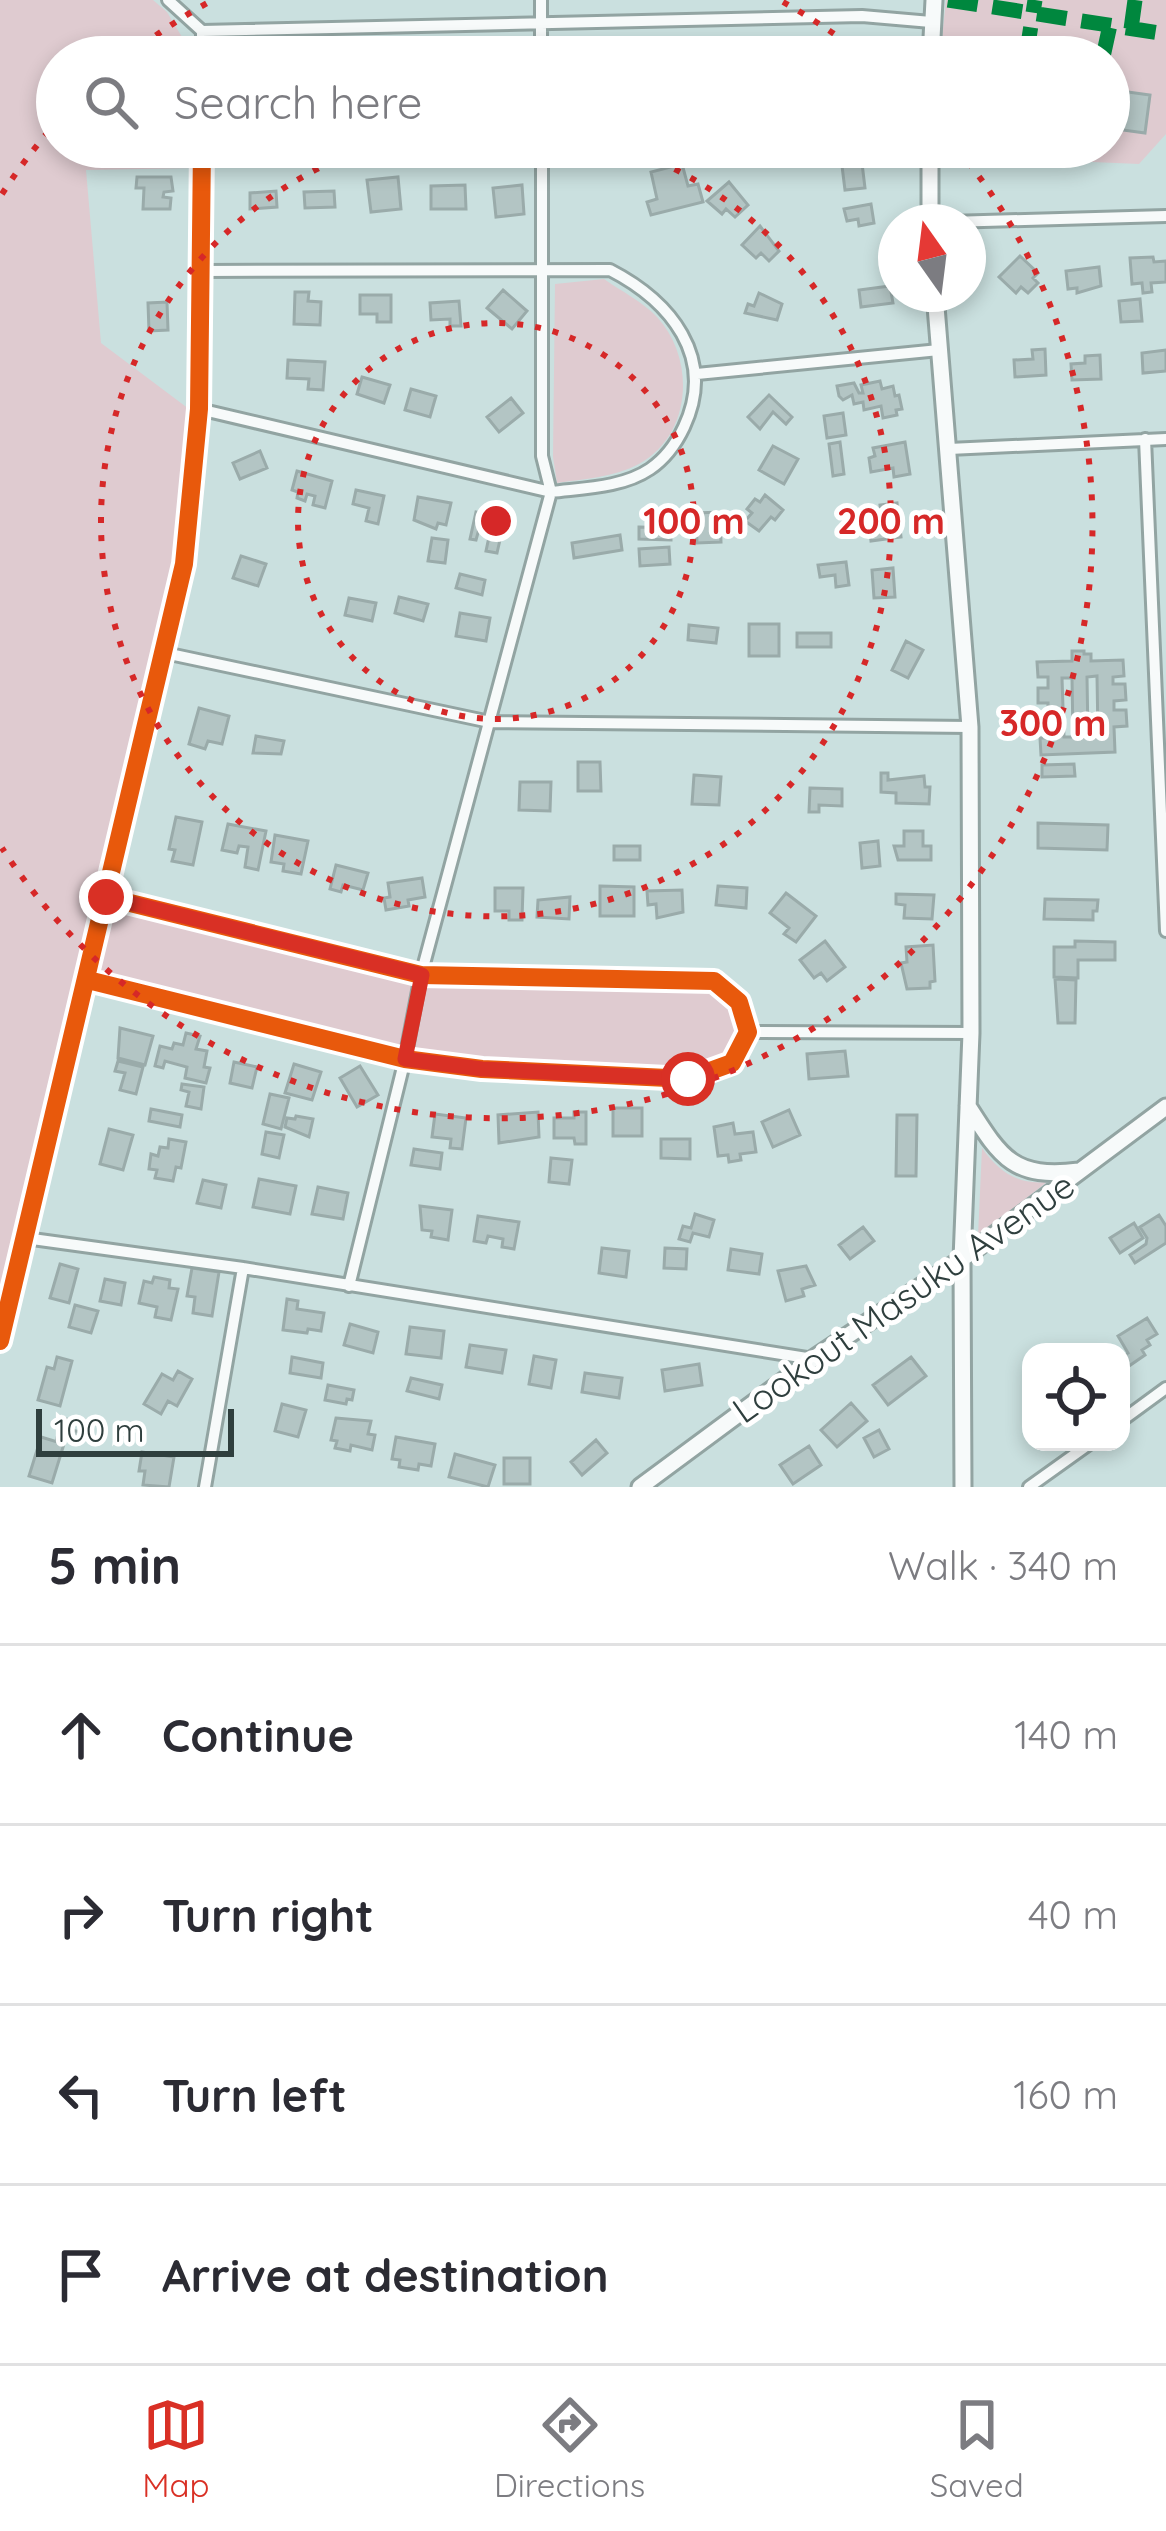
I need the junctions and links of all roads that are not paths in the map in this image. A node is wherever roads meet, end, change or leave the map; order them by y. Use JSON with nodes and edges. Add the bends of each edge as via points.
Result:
{"nodes":[{"id":1,"x":168,"y":0,"type":"edge"},
{"id":2,"x":541,"y":0,"type":"edge"},
{"id":3,"x":862,"y":0,"type":"edge"},
{"id":4,"x":934,"y":0,"type":"edge"},
{"id":5,"x":862,"y":16,"type":"junction"},
{"id":6,"x":931,"y":22,"type":"junction"},
{"id":7,"x":541,"y":23,"type":"junction"},
{"id":8,"x":202,"y":31,"type":"junction"},
{"id":9,"x":202,"y":36,"type":"edge"},
{"id":10,"x":541,"y":36,"type":"edge"},
{"id":11,"x":931,"y":36,"type":"edge"},
{"id":12,"x":202,"y":168,"type":"edge"},
{"id":13,"x":542,"y":168,"type":"edge"},
{"id":14,"x":930,"y":168,"type":"edge"},
{"id":15,"x":930,"y":204,"type":"edge"},
{"id":16,"x":1166,"y":216,"type":"edge"},
{"id":17,"x":986,"y":221,"type":"edge"},
{"id":18,"x":544,"y":269,"type":"junction"},
{"id":19,"x":202,"y":271,"type":"junction"},
{"id":20,"x":936,"y":312,"type":"edge"},
{"id":21,"x":939,"y":350,"type":"junction"},
{"id":22,"x":697,"y":374,"type":"junction"},
{"id":23,"x":200,"y":409,"type":"junction"},
{"id":24,"x":1145,"y":439,"type":"junction"},
{"id":25,"x":1166,"y":439,"type":"edge"},
{"id":26,"x":949,"y":449,"type":"junction"},
{"id":27,"x":550,"y":493,"type":"junction"},
{"id":28,"x":165,"y":653,"type":"junction"},
{"id":29,"x":1161,"y":698,"type":"edge"},
{"id":30,"x":490,"y":722,"type":"junction"},
{"id":31,"x":970,"y":727,"type":"junction"},
{"id":32,"x":1164,"y":779,"type":"edge"},
{"id":33,"x":106,"y":897,"type":"junction"},
{"id":34,"x":1166,"y":931,"type":"edge"},
{"id":35,"x":422,"y":975,"type":"junction"},
{"id":36,"x":88,"y":980,"type":"junction"},
{"id":37,"x":748,"y":1032,"type":"junction"},
{"id":38,"x":971,"y":1033,"type":"junction"},
{"id":39,"x":405,"y":1059,"type":"junction"},
{"id":40,"x":968,"y":1106,"type":"junction"},
{"id":41,"x":1166,"y":1107,"type":"edge"},
{"id":42,"x":1082,"y":1170,"type":"junction"},
{"id":43,"x":25,"y":1238,"type":"junction"},
{"id":44,"x":962,"y":1259,"type":"junction"},
{"id":45,"x":243,"y":1268,"type":"junction"},
{"id":46,"x":349,"y":1286,"type":"junction"},
{"id":47,"x":0,"y":1341,"type":"edge"},
{"id":48,"x":813,"y":1359,"type":"junction"},
{"id":49,"x":1166,"y":1388,"type":"edge"},
{"id":50,"x":1130,"y":1414,"type":"edge"},
{"id":51,"x":1080,"y":1451,"type":"edge"},
{"id":52,"x":206,"y":1487,"type":"edge"},
{"id":53,"x":640,"y":1487,"type":"edge"},
{"id":54,"x":963,"y":1487,"type":"edge"},
{"id":55,"x":1030,"y":1487,"type":"edge"}],
"edges":[{"from":1,"to":8,"type":"street"},
{"from":2,"to":7,"type":"street"},
{"from":3,"to":5,"type":"street"},
{"from":4,"to":6,"type":"street"},
{"from":5,"to":6,"type":"street"},
{"from":5,"to":7,"type":"street"},
{"from":6,"to":11,"type":"street"},
{"from":7,"to":8,"type":"street"},
{"from":7,"to":10,"type":"street"},
{"from":8,"to":9,"type":"street"},
{"from":12,"to":19,"type":"street"},
{"from":13,"to":18,"type":"street"},
{"from":14,"to":15,"type":"street"},
{"from":16,"to":17,"type":"street"},
{"from":18,"to":19,"type":"street"},
{"from":18,"to":22,"type":"street","via":[[610,270],[641,288],[666,310]]},
{"from":18,"to":27,"type":"street","via":[[542,456]]},
{"from":19,"to":23,"type":"street"},
{"from":20,"to":21,"type":"street"},
{"from":21,"to":22,"type":"street"},
{"from":21,"to":26,"type":"street"},
{"from":22,"to":27,"type":"street","via":[[692,412],[675,446],[647,471]]},
{"from":23,"to":27,"type":"street"},
{"from":23,"to":28,"type":"street","via":[[184,564]]},
{"from":24,"to":25,"type":"street"},
{"from":24,"to":26,"type":"street"},
{"from":24,"to":29,"type":"street"},
{"from":26,"to":31,"type":"street"},
{"from":27,"to":30,"type":"street"},
{"from":28,"to":30,"type":"street"},
{"from":28,"to":33,"type":"street"},
{"from":29,"to":32,"type":"street"},
{"from":30,"to":31,"type":"street"},
{"from":30,"to":35,"type":"street"},
{"from":31,"to":38,"type":"street"},
{"from":32,"to":34,"type":"street"},
{"from":33,"to":35,"type":"street"},
{"from":33,"to":36,"type":"street"},
{"from":35,"to":37,"type":"street","via":[[715,981],[739,1002]]},
{"from":35,"to":39,"type":"street"},
{"from":36,"to":39,"type":"street"},
{"from":36,"to":43,"type":"street"},
{"from":37,"to":38,"type":"street"},
{"from":37,"to":39,"type":"street","via":[[732,1063],[688,1079]]},
{"from":38,"to":40,"type":"street"},
{"from":39,"to":46,"type":"street"},
{"from":40,"to":42,"type":"street","via":[[1020,1168]]},
{"from":40,"to":44,"type":"street"},
{"from":41,"to":42,"type":"street","name":"Lookout Masuku Avenue"},
{"from":42,"to":44,"type":"street","name":"Lookout Masuku Avenue"},
{"from":43,"to":45,"type":"street"},
{"from":43,"to":47,"type":"street"},
{"from":44,"to":48,"type":"street","name":"Lookout Masuku Avenue"},
{"from":44,"to":54,"type":"street"},
{"from":45,"to":46,"type":"street"},
{"from":45,"to":52,"type":"street"},
{"from":46,"to":48,"type":"street"},
{"from":48,"to":53,"type":"street","name":"Lookout Masuku Avenue"},
{"from":49,"to":50,"type":"street"},
{"from":51,"to":55,"type":"street"}]}
